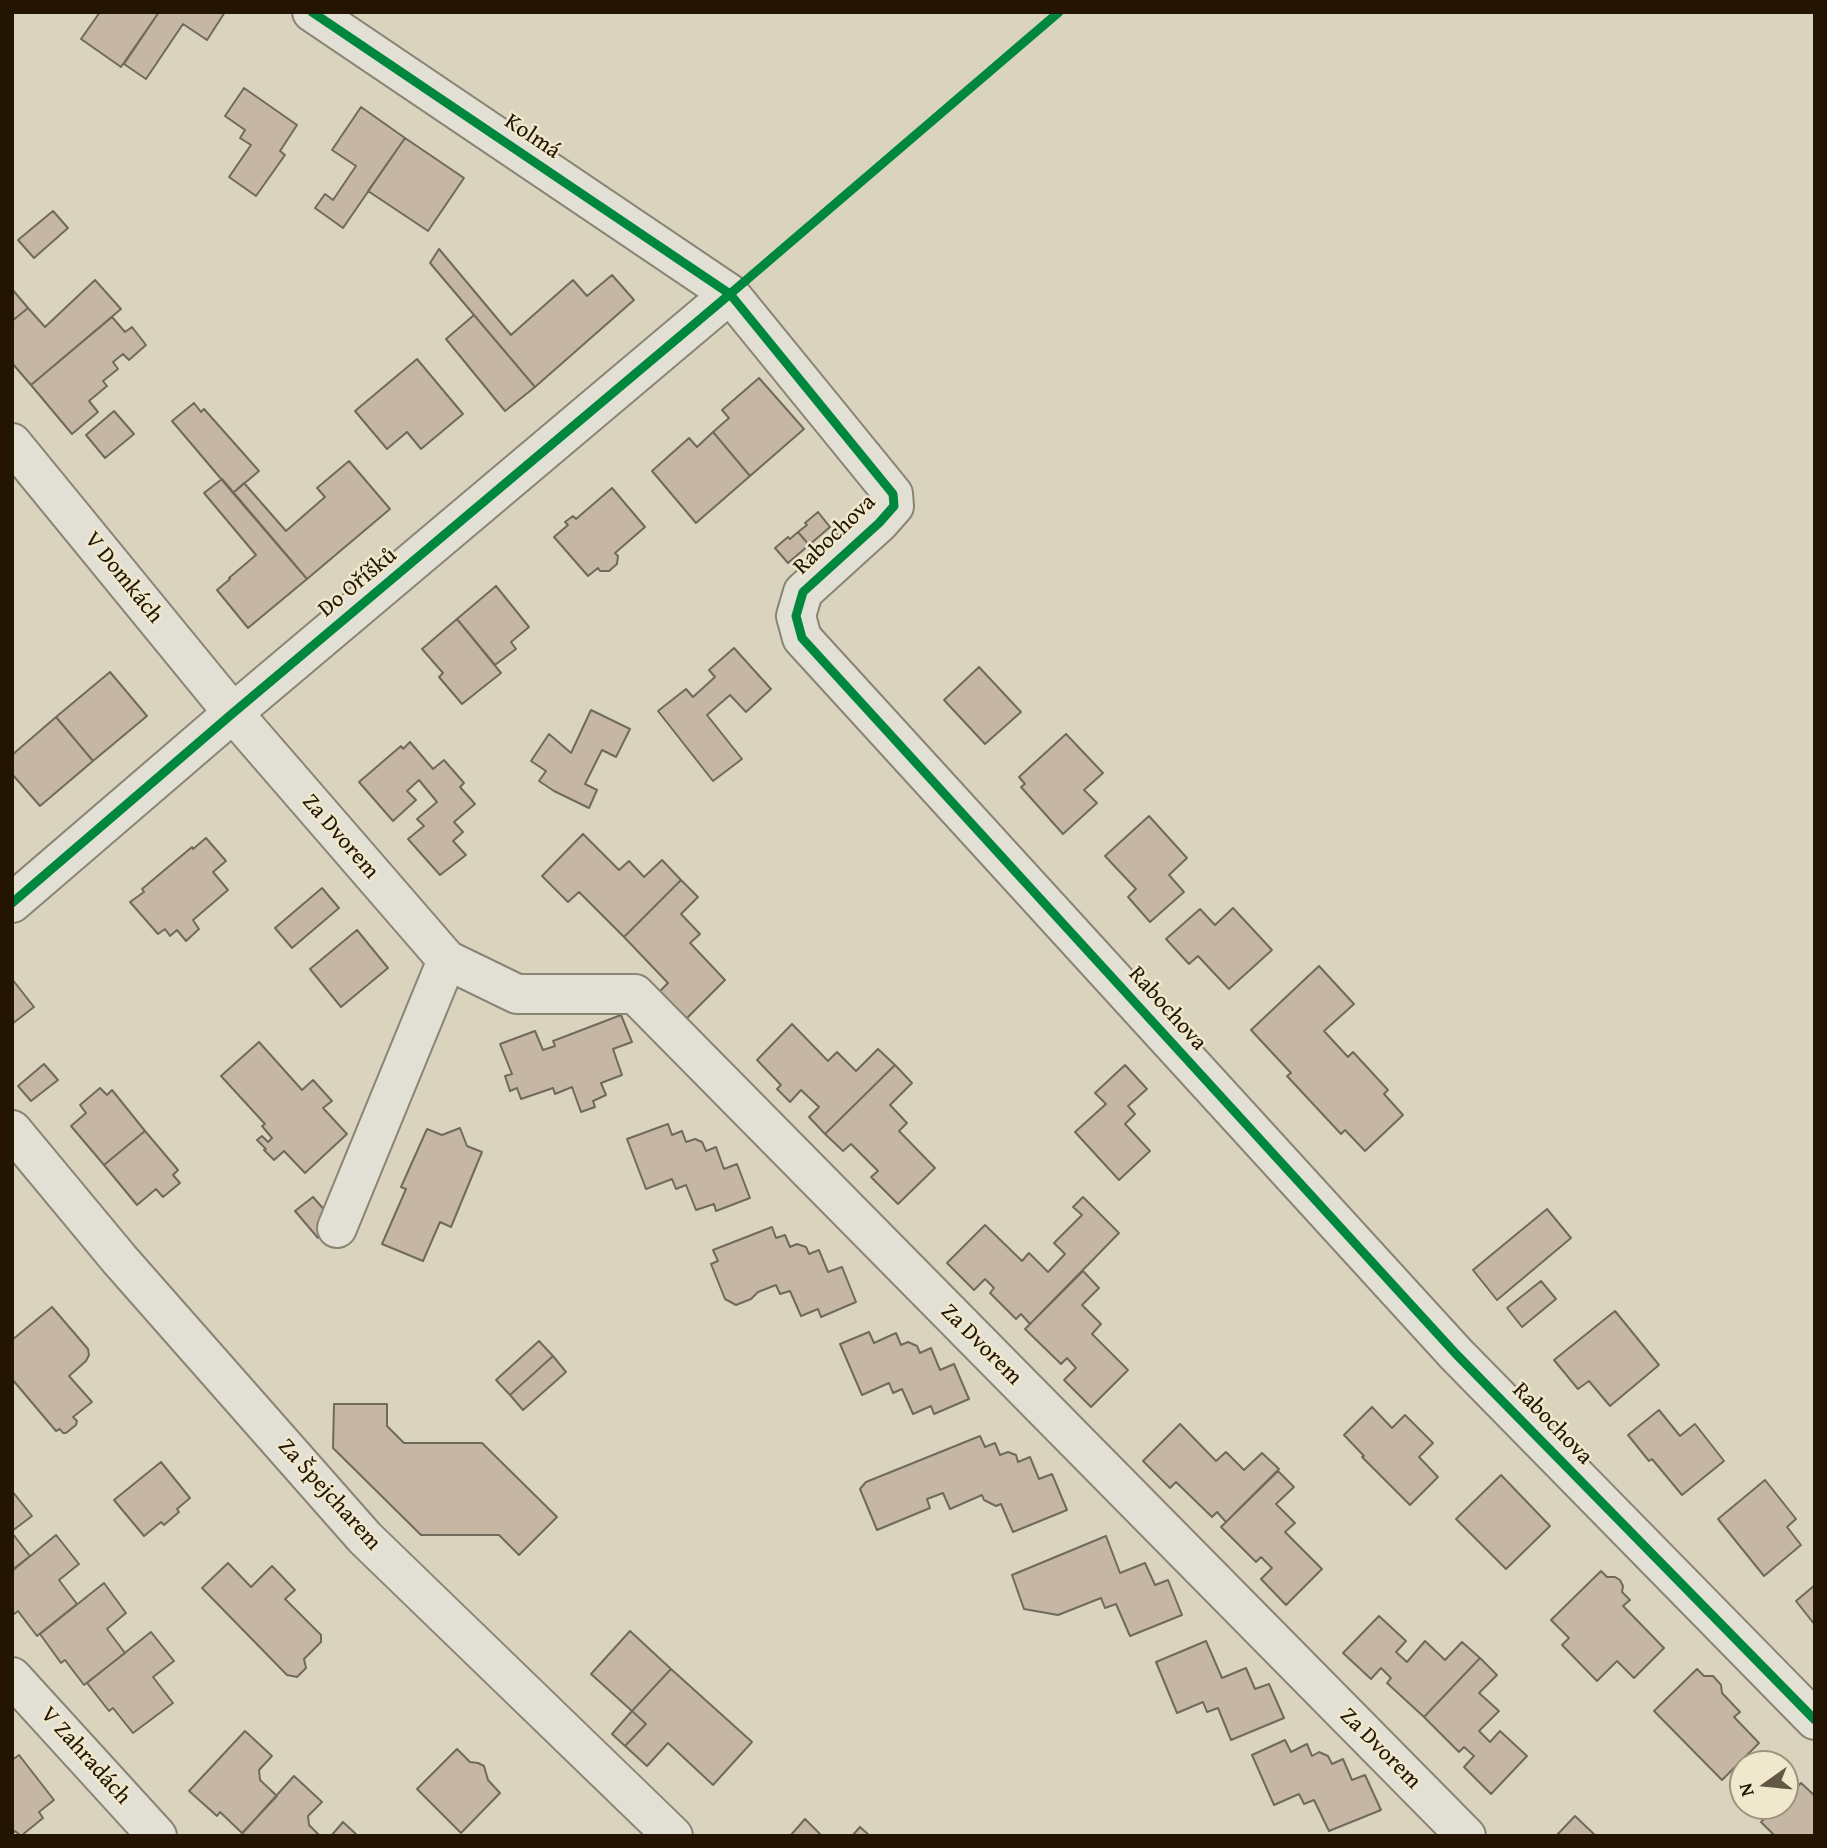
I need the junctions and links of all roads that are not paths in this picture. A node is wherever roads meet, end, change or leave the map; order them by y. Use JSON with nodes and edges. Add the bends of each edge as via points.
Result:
{"nodes":[{"id":1,"x":312,"y":12,"type":"edge"},
{"id":2,"x":730,"y":294,"type":"junction"},
{"id":3,"x":12,"y":443,"type":"edge"},
{"id":4,"x":233,"y":713,"type":"junction"},
{"id":5,"x":12,"y":903,"type":"edge"},
{"id":6,"x":447,"y":960,"type":"junction"},
{"id":7,"x":12,"y":1130,"type":"edge"},
{"id":8,"x":338,"y":1228,"type":"dead end"},
{"id":9,"x":12,"y":1677,"type":"edge"},
{"id":10,"x":1815,"y":1720,"type":"edge"},
{"id":11,"x":157,"y":1836,"type":"edge"},
{"id":12,"x":673,"y":1836,"type":"edge"},
{"id":13,"x":1466,"y":1836,"type":"edge"}],
"edges":[{"from":1,"to":2,"type":"street","name":"Kolmá"},
{"from":2,"to":4,"type":"street","name":"Do Oříšků"},
{"from":2,"to":10,"type":"street","name":"Rabochova","via":[[892,494],[894,506],[879,523],[803,592],[796,616],[802,638],[1456,1354]]},
{"from":3,"to":4,"type":"street","name":"V Domkách"},
{"from":4,"to":5,"type":"street","name":"Do Oříšků"},
{"from":4,"to":6,"type":"street","name":"Za Dvorem"},
{"from":6,"to":8,"type":"street"},
{"from":6,"to":13,"type":"street","name":"Za Dvorem","via":[[517,994],[635,994]]},
{"from":7,"to":12,"type":"street","name":"Za Špejcharem","via":[[365,1538]]},
{"from":9,"to":11,"type":"street","name":"V Zahradách"}]}
